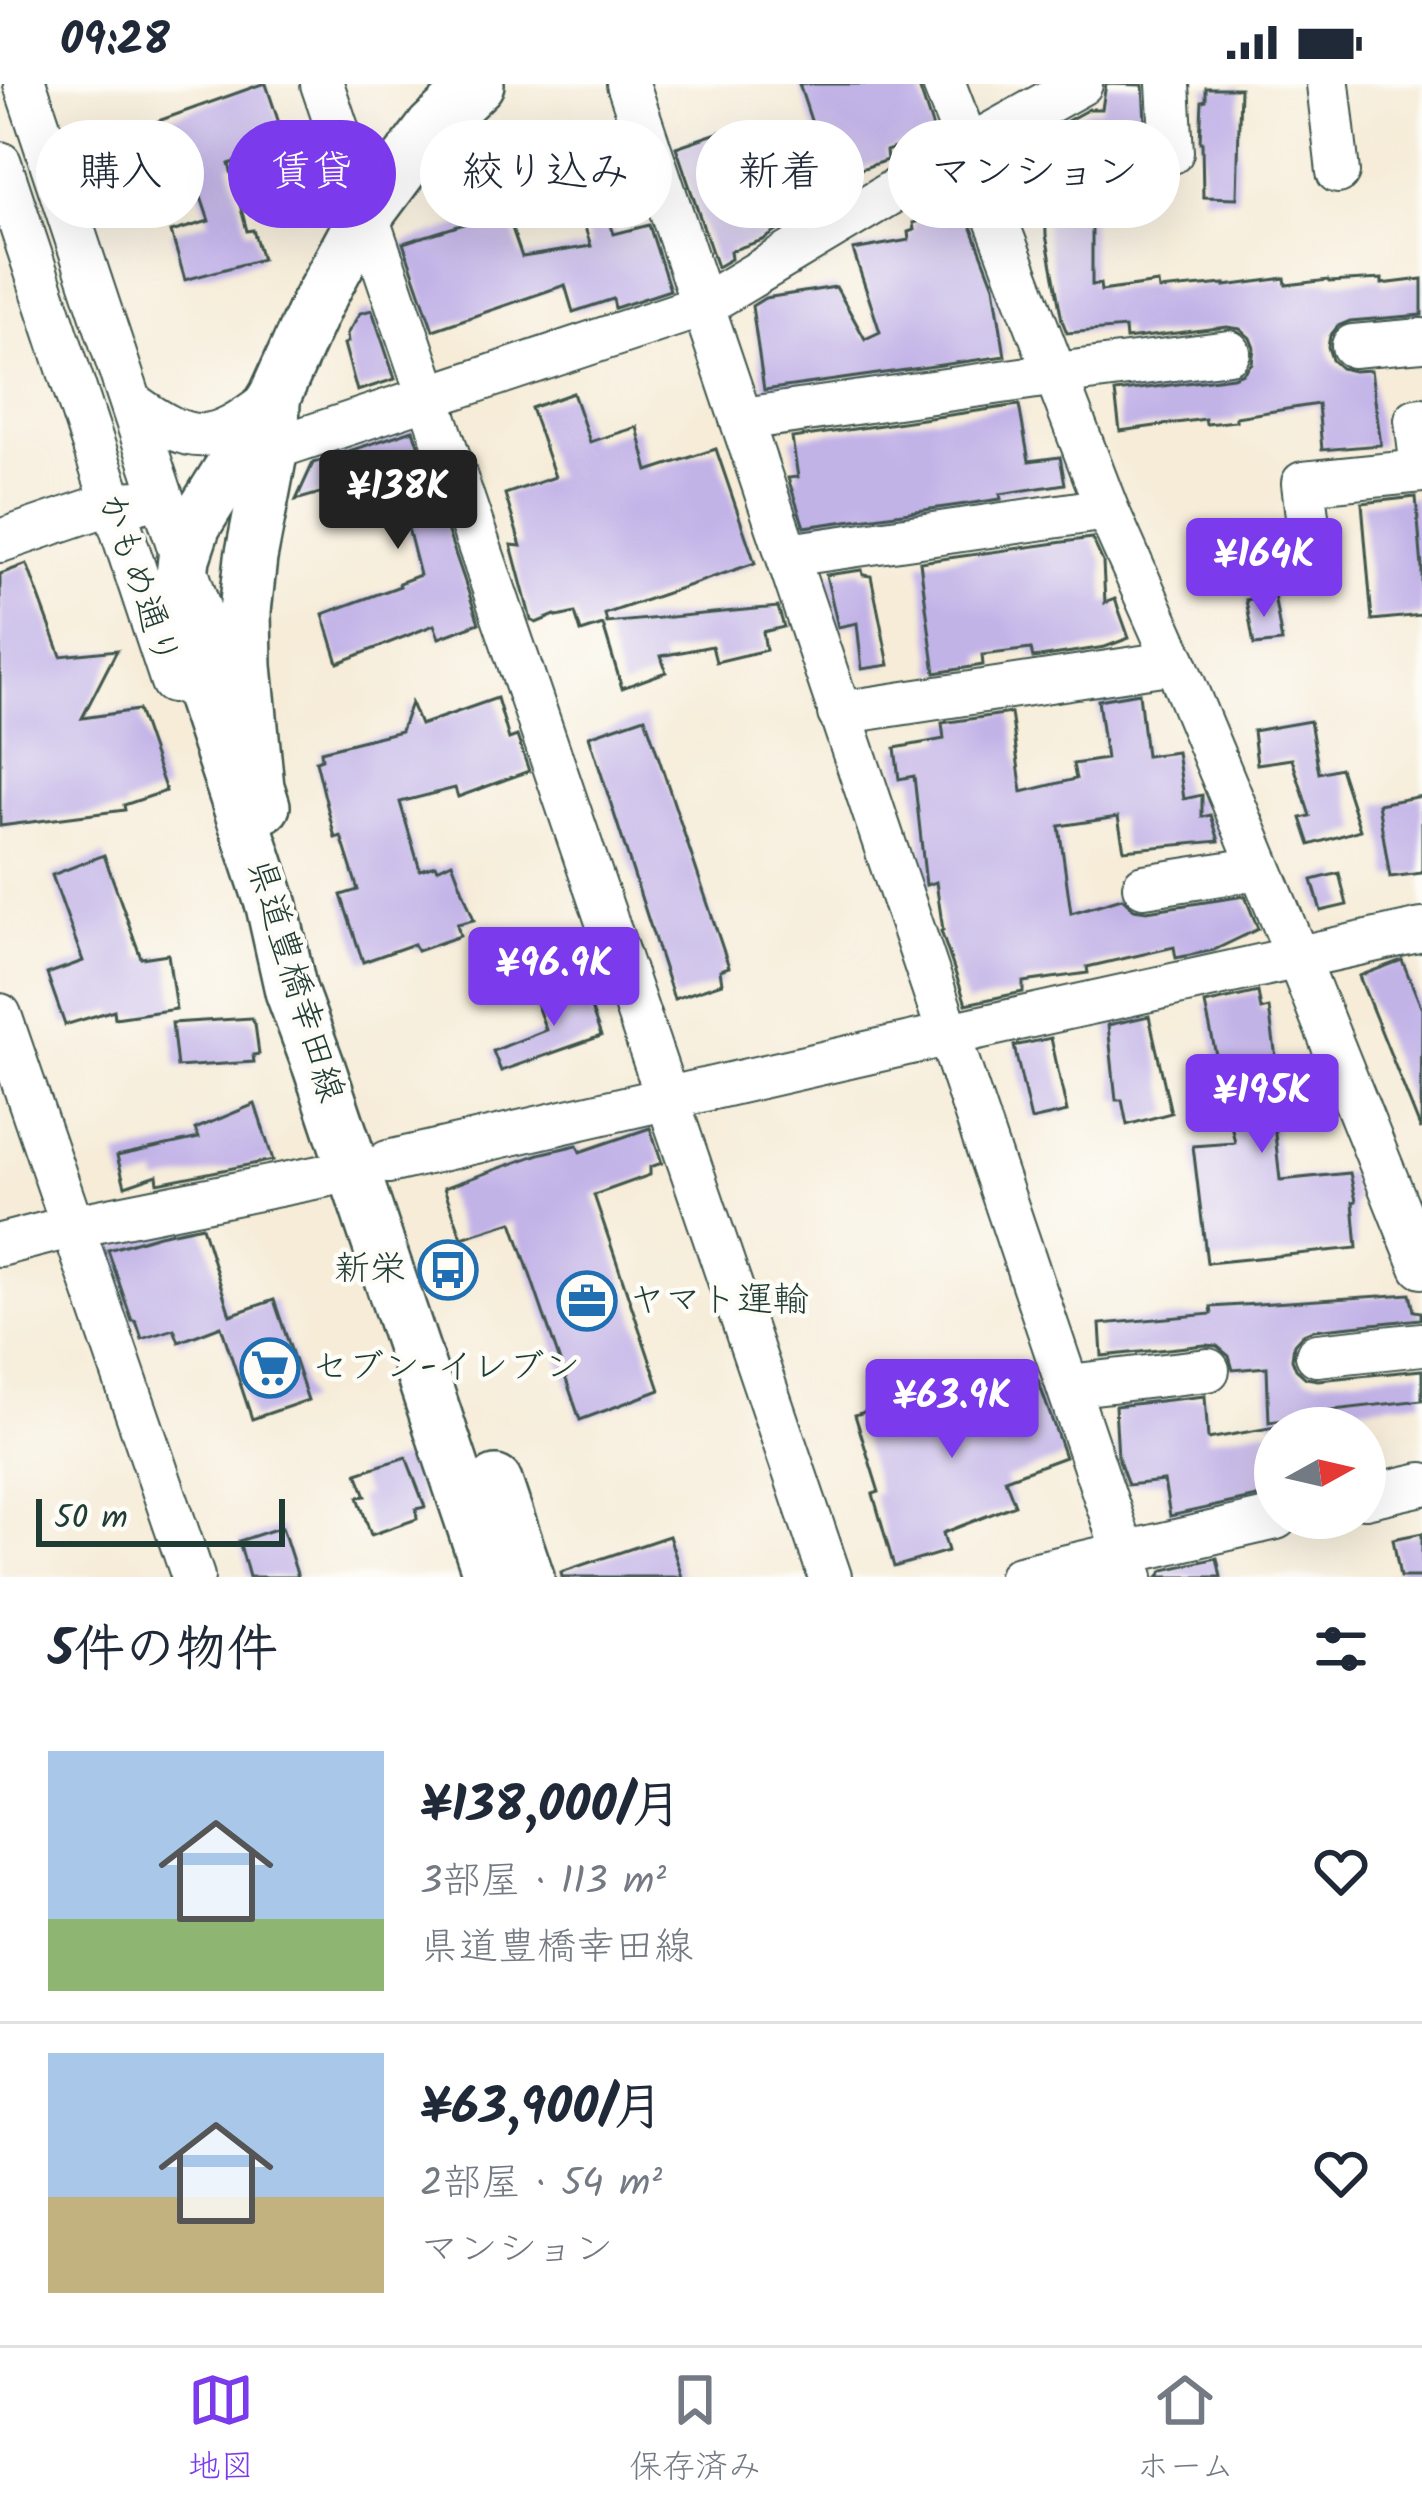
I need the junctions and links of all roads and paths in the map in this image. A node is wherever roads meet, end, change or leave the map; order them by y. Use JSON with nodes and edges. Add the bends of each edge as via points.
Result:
{"nodes":[{"id":1,"x":25,"y":84,"type":"edge"},
{"id":2,"x":322,"y":84,"type":"edge"},
{"id":3,"x":478,"y":84,"type":"edge"},
{"id":4,"x":628,"y":84,"type":"edge"},
{"id":5,"x":944,"y":84,"type":"edge"},
{"id":6,"x":1081,"y":84,"type":"edge"},
{"id":7,"x":1168,"y":84,"type":"edge"},
{"id":8,"x":1328,"y":84,"type":"edge"},
{"id":9,"x":334,"y":120,"type":"edge"},
{"id":10,"x":959,"y":120,"type":"edge"},
{"id":11,"x":1016,"y":120,"type":"edge"},
{"id":12,"x":1170,"y":120,"type":"edge"},
{"id":13,"x":0,"y":163,"type":"edge"},
{"id":14,"x":1338,"y":172,"type":"dead end"},
{"id":15,"x":396,"y":176,"type":"edge"},
{"id":16,"x":888,"y":195,"type":"edge"},
{"id":17,"x":359,"y":228,"type":"edge"},
{"id":18,"x":369,"y":228,"type":"edge"},
{"id":19,"x":1001,"y":228,"type":"edge"},
{"id":20,"x":702,"y":306,"type":"junction"},
{"id":21,"x":1422,"y":340,"type":"edge"},
{"id":22,"x":1353,"y":346,"type":"dead end"},
{"id":23,"x":1229,"y":352,"type":"dead end"},
{"id":24,"x":1057,"y":374,"type":"junction"},
{"id":25,"x":275,"y":396,"type":"junction"},
{"id":26,"x":428,"y":399,"type":"junction"},
{"id":27,"x":133,"y":404,"type":"junction"},
{"id":28,"x":743,"y":419,"type":"junction"},
{"id":29,"x":1422,"y":419,"type":"edge"},
{"id":30,"x":272,"y":449,"type":"junction"},
{"id":31,"x":1422,"y":470,"type":"edge"},
{"id":32,"x":188,"y":499,"type":"junction"},
{"id":33,"x":112,"y":503,"type":"junction"},
{"id":34,"x":1107,"y":508,"type":"junction"},
{"id":35,"x":0,"y":541,"type":"edge"},
{"id":36,"x":788,"y":555,"type":"junction"},
{"id":37,"x":1312,"y":557,"type":"dead end"},
{"id":38,"x":184,"y":558,"type":"junction"},
{"id":39,"x":1174,"y":662,"type":"junction"},
{"id":40,"x":839,"y":713,"type":"junction"},
{"id":41,"x":258,"y":787,"type":"junction"},
{"id":42,"x":1260,"y":868,"type":"junction"},
{"id":43,"x":1144,"y":886,"type":"dead end"},
{"id":44,"x":1422,"y":930,"type":"edge"},
{"id":45,"x":1297,"y":956,"type":"junction"},
{"id":46,"x":291,"y":991,"type":"junction"},
{"id":47,"x":0,"y":1015,"type":"edge"},
{"id":48,"x":950,"y":1034,"type":"junction"},
{"id":49,"x":668,"y":1098,"type":"junction"},
{"id":50,"x":371,"y":1166,"type":"junction"},
{"id":51,"x":74,"y":1226,"type":"junction"},
{"id":52,"x":0,"y":1245,"type":"edge"},
{"id":53,"x":1421,"y":1261,"type":"edge"},
{"id":54,"x":1422,"y":1344,"type":"edge"},
{"id":55,"x":1317,"y":1355,"type":"dead end"},
{"id":56,"x":1208,"y":1370,"type":"dead end"},
{"id":57,"x":1068,"y":1386,"type":"junction"},
{"id":58,"x":1422,"y":1484,"type":"edge"},
{"id":59,"x":1386,"y":1492,"type":"edge"},
{"id":60,"x":1254,"y":1525,"type":"edge"},
{"id":61,"x":1128,"y":1565,"type":"edge"},
{"id":62,"x":193,"y":1577,"type":"edge"},
{"id":63,"x":490,"y":1577,"type":"edge"},
{"id":64,"x":528,"y":1577,"type":"edge"},
{"id":65,"x":830,"y":1577,"type":"edge"},
{"id":66,"x":1020,"y":1577,"type":"edge"}],
"edges":[{"from":1,"to":27,"type":"street","name":"かもめ通り"},
{"from":2,"to":9,"type":"street"},
{"from":3,"to":15,"type":"main road","name":"県道豊橋幸田線"},
{"from":4,"to":20,"type":"street"},
{"from":5,"to":10,"type":"street"},
{"from":6,"to":11,"type":"street"},
{"from":7,"to":12,"type":"street"},
{"from":8,"to":14,"type":"street"},
{"from":13,"to":33,"type":"street","name":"かもめ通り"},
{"from":16,"to":20,"type":"street"},
{"from":17,"to":25,"type":"main road","name":"県道豊橋幸田線"},
{"from":18,"to":26,"type":"street"},
{"from":19,"to":24,"type":"street"},
{"from":20,"to":26,"type":"street"},
{"from":20,"to":28,"type":"street"},
{"from":21,"to":22,"type":"street"},
{"from":23,"to":24,"type":"street"},
{"from":24,"to":28,"type":"street"},
{"from":24,"to":34,"type":"street"},
{"from":25,"to":27,"type":"street","via":[[211,435],[160,423]]},
{"from":25,"to":30,"type":"main road","name":"県道豊橋幸田線"},
{"from":25,"to":32,"type":"main road","name":"県道豊橋幸田線"},
{"from":26,"to":30,"type":"street"},
{"from":26,"to":49,"type":"street"},
{"from":27,"to":32,"type":"street","name":"かもめ通り"},
{"from":28,"to":36,"type":"street"},
{"from":29,"to":31,"type":"street"},
{"from":30,"to":41,"type":"main road","name":"県道豊橋幸田線","via":[[245,611]]},
{"from":31,"to":37,"type":"street","via":[[1304,483]]},
{"from":32,"to":33,"type":"street"},
{"from":32,"to":38,"type":"main road","name":"県道豊橋幸田線","via":[[195,526]]},
{"from":33,"to":35,"type":"street"},
{"from":33,"to":46,"type":"street","name":"かもめ通り","via":[[222,821]]},
{"from":34,"to":36,"type":"street"},
{"from":34,"to":39,"type":"street"},
{"from":36,"to":40,"type":"street"},
{"from":38,"to":41,"type":"street","name":"かもめ通り"},
{"from":38,"to":46,"type":"main road","name":"県道豊橋幸田線","via":[[177,620],[272,906]]},
{"from":39,"to":40,"type":"street"},
{"from":39,"to":42,"type":"street"},
{"from":40,"to":48,"type":"street"},
{"from":41,"to":50,"type":"main road","name":"県道豊橋幸田線"},
{"from":42,"to":43,"type":"street"},
{"from":42,"to":45,"type":"street"},
{"from":44,"to":45,"type":"street"},
{"from":45,"to":48,"type":"street"},
{"from":45,"to":53,"type":"street"},
{"from":46,"to":50,"type":"main road","name":"県道豊橋幸田線"},
{"from":47,"to":51,"type":"street"},
{"from":48,"to":49,"type":"street"},
{"from":48,"to":57,"type":"street"},
{"from":49,"to":50,"type":"street"},
{"from":49,"to":65,"type":"street"},
{"from":50,"to":51,"type":"street"},
{"from":50,"to":63,"type":"main road","name":"県道豊橋幸田線"},
{"from":50,"to":64,"type":"main road","name":"県道豊橋幸田線"},
{"from":51,"to":52,"type":"street"},
{"from":51,"to":62,"type":"street"},
{"from":54,"to":55,"type":"street"},
{"from":56,"to":57,"type":"street"},
{"from":57,"to":61,"type":"street"},
{"from":58,"to":59,"type":"street"},
{"from":60,"to":61,"type":"street"},
{"from":61,"to":66,"type":"street"}]}
